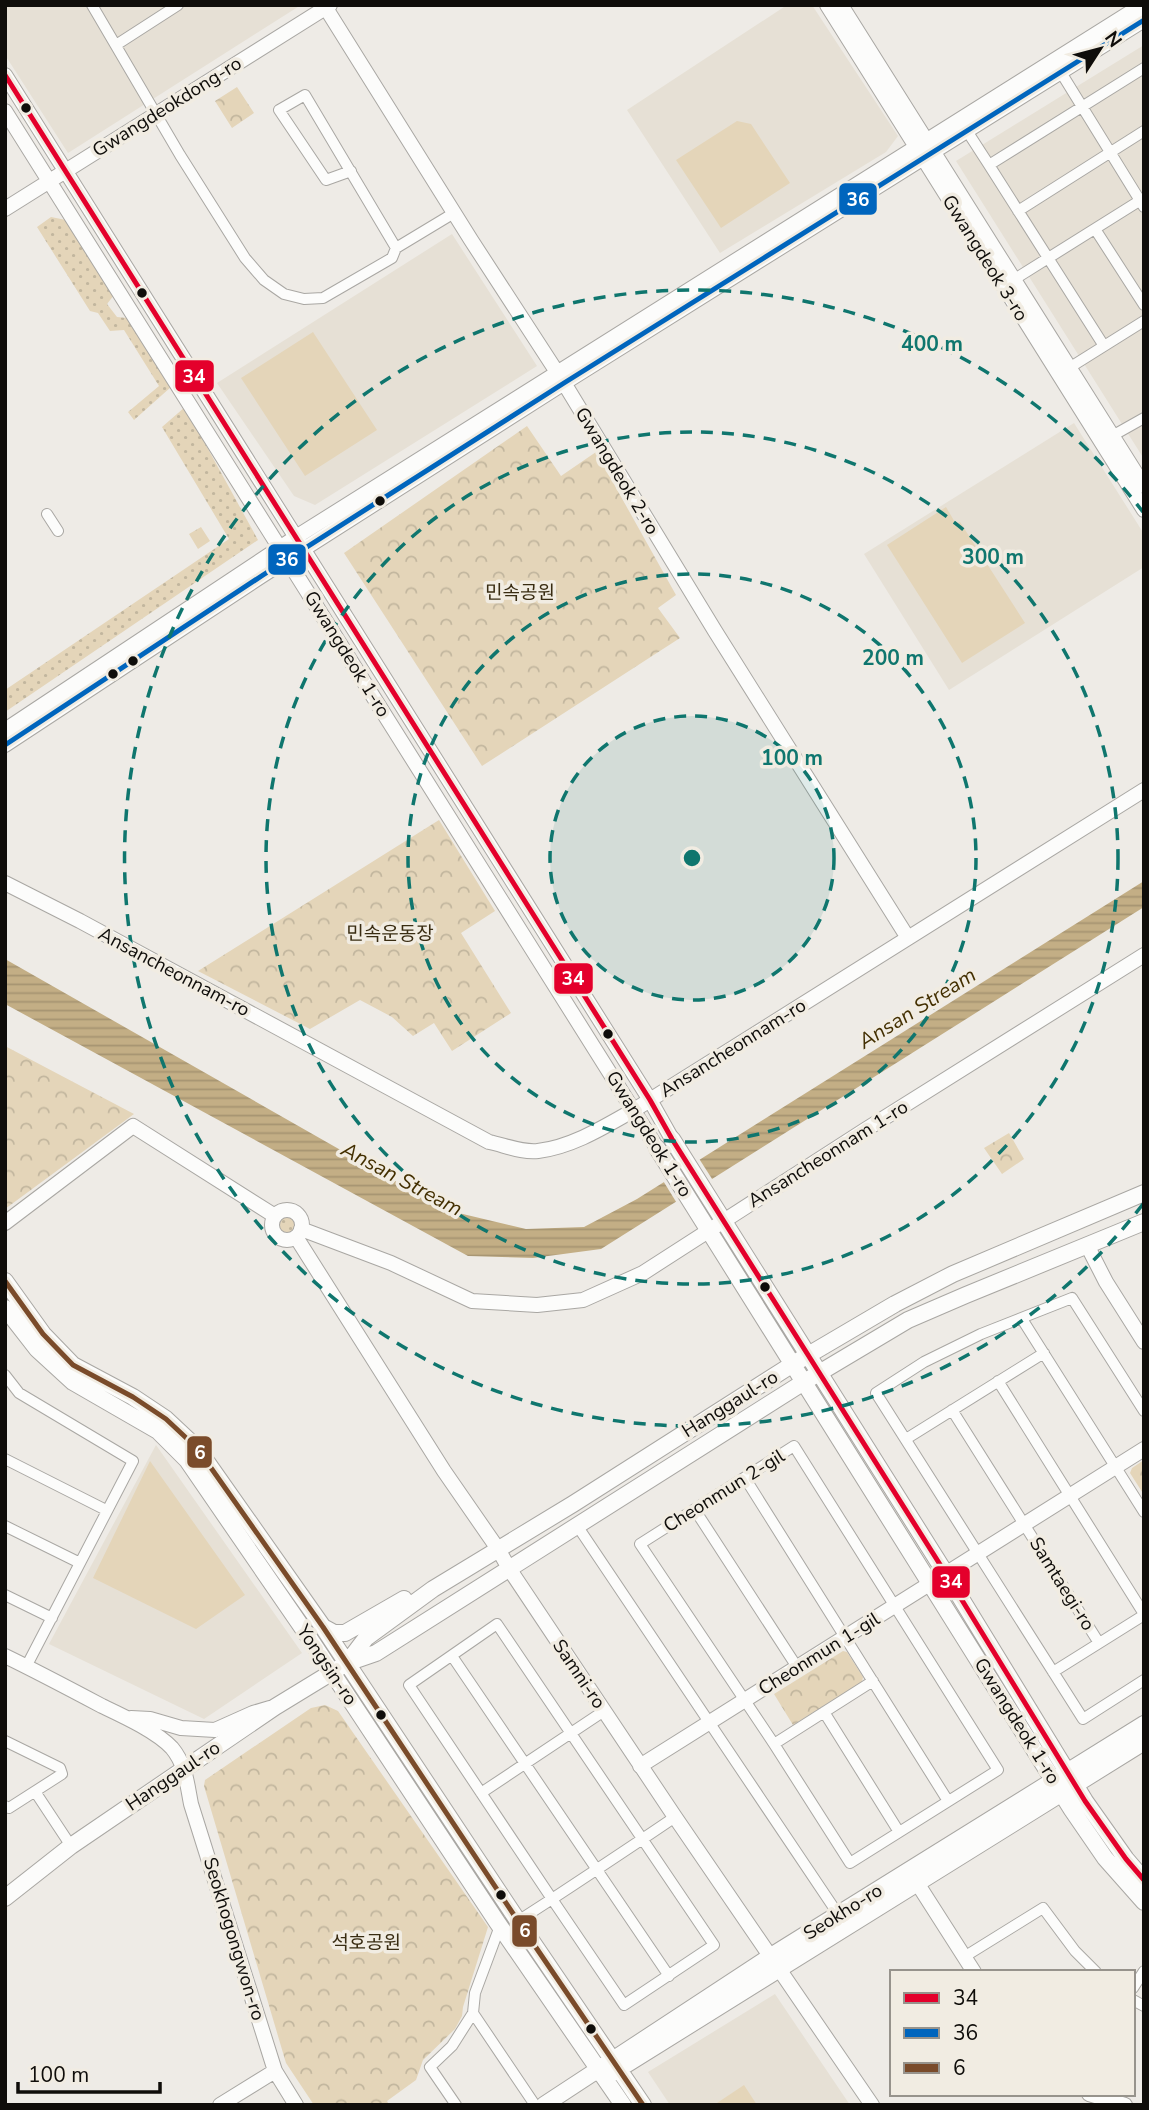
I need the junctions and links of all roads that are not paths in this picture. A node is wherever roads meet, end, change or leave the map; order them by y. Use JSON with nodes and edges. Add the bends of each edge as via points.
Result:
{"nodes":[{"id":1,"x":92,"y":5,"type":"edge"},
{"id":2,"x":178,"y":5,"type":"edge"},
{"id":3,"x":827,"y":5,"type":"edge"},
{"id":4,"x":841,"y":5,"type":"edge"},
{"id":5,"x":1142,"y":5,"type":"edge"},
{"id":6,"x":326,"y":6,"type":"edge"},
{"id":7,"x":1144,"y":20,"type":"edge"},
{"id":8,"x":116,"y":45,"type":"junction"},
{"id":9,"x":1057,"y":66,"type":"junction"},
{"id":10,"x":1144,"y":68,"type":"edge"},
{"id":11,"x":5,"y":75,"type":"edge"},
{"id":12,"x":1082,"y":107,"type":"junction"},
{"id":13,"x":5,"y":111,"type":"edge"},
{"id":14,"x":155,"y":115,"type":"junction"},
{"id":15,"x":967,"y":131,"type":"junction"},
{"id":16,"x":1144,"y":131,"type":"edge"},
{"id":17,"x":925,"y":150,"type":"junction"},
{"id":18,"x":1110,"y":153,"type":"junction"},
{"id":19,"x":989,"y":165,"type":"junction"},
{"id":20,"x":66,"y":171,"type":"junction"},
{"id":21,"x":351,"y":171,"type":"junction"},
{"id":22,"x":50,"y":181,"type":"junction"},
{"id":23,"x":1143,"y":202,"type":"edge"},
{"id":24,"x":5,"y":209,"type":"edge"},
{"id":25,"x":1018,"y":211,"type":"junction"},
{"id":26,"x":454,"y":213,"type":"junction"},
{"id":27,"x":1095,"y":229,"type":"junction"},
{"id":28,"x":397,"y":248,"type":"junction"},
{"id":29,"x":1048,"y":258,"type":"junction"},
{"id":30,"x":1009,"y":284,"type":"junction"},
{"id":31,"x":1144,"y":305,"type":"edge"},
{"id":32,"x":1144,"y":321,"type":"edge"},
{"id":33,"x":1104,"y":346,"type":"junction"},
{"id":34,"x":1069,"y":368,"type":"junction"},
{"id":35,"x":560,"y":378,"type":"junction"},
{"id":36,"x":1144,"y":418,"type":"edge"},
{"id":37,"x":1112,"y":436,"type":"junction"},
{"id":38,"x":1144,"y":486,"type":"edge"},
{"id":39,"x":1144,"y":510,"type":"edge"},
{"id":40,"x":47,"y":514,"type":"dead end"},
{"id":41,"x":58,"y":531,"type":"dead end"},
{"id":42,"x":300,"y":543,"type":"junction"},
{"id":43,"x":284,"y":554,"type":"junction"},
{"id":44,"x":5,"y":730,"type":"edge"},
{"id":45,"x":5,"y":745,"type":"edge"},
{"id":46,"x":1144,"y":790,"type":"edge"},
{"id":47,"x":5,"y":883,"type":"edge"},
{"id":48,"x":908,"y":938,"type":"junction"},
{"id":49,"x":1144,"y":955,"type":"edge"},
{"id":50,"x":650,"y":1100,"type":"junction"},
{"id":51,"x":634,"y":1110,"type":"junction"},
{"id":52,"x":672,"y":1139,"type":"joint"},
{"id":53,"x":657,"y":1148,"type":"joint"},
{"id":54,"x":1144,"y":1194,"type":"edge"},
{"id":55,"x":275,"y":1216,"type":"junction"},
{"id":56,"x":721,"y":1216,"type":"junction"},
{"id":57,"x":1144,"y":1222,"type":"edge"},
{"id":58,"x":5,"y":1223,"type":"edge"},
{"id":59,"x":706,"y":1225,"type":"junction"},
{"id":60,"x":298,"y":1233,"type":"junction"},
{"id":61,"x":1087,"y":1245,"type":"junction"},
{"id":62,"x":5,"y":1281,"type":"edge"},
{"id":63,"x":5,"y":1308,"type":"edge"},
{"id":64,"x":1022,"y":1319,"type":"junction"},
{"id":65,"x":1144,"y":1342,"type":"edge"},
{"id":66,"x":1044,"y":1353,"type":"junction"},
{"id":67,"x":809,"y":1355,"type":"junction"},
{"id":68,"x":793,"y":1364,"type":"junction"},
{"id":69,"x":820,"y":1373,"type":"junction"},
{"id":70,"x":5,"y":1375,"type":"edge"},
{"id":71,"x":998,"y":1381,"type":"junction"},
{"id":72,"x":804,"y":1382,"type":"junction"},
{"id":73,"x":952,"y":1410,"type":"junction"},
{"id":74,"x":1144,"y":1411,"type":"edge"},
{"id":75,"x":906,"y":1439,"type":"junction"},
{"id":76,"x":1144,"y":1449,"type":"edge"},
{"id":77,"x":5,"y":1459,"type":"edge"},
{"id":78,"x":1116,"y":1467,"type":"junction"},
{"id":79,"x":745,"y":1478,"type":"junction"},
{"id":80,"x":1070,"y":1496,"type":"junction"},
{"id":81,"x":106,"y":1510,"type":"junction"},
{"id":82,"x":695,"y":1510,"type":"junction"},
{"id":83,"x":1144,"y":1512,"type":"edge"},
{"id":84,"x":1024,"y":1524,"type":"junction"},
{"id":85,"x":5,"y":1526,"type":"edge"},
{"id":86,"x":578,"y":1527,"type":"junction"},
{"id":87,"x":498,"y":1549,"type":"junction"},
{"id":88,"x":978,"y":1554,"type":"junction"},
{"id":89,"x":80,"y":1563,"type":"junction"},
{"id":90,"x":510,"y":1570,"type":"junction"},
{"id":91,"x":946,"y":1574,"type":"junction"},
{"id":92,"x":930,"y":1584,"type":"junction"},
{"id":93,"x":433,"y":1589,"type":"junction"},
{"id":94,"x":5,"y":1595,"type":"edge"},
{"id":95,"x":894,"y":1607,"type":"junction"},
{"id":96,"x":1144,"y":1615,"type":"edge"},
{"id":97,"x":51,"y":1618,"type":"junction"},
{"id":98,"x":324,"y":1627,"type":"junction"},
{"id":99,"x":846,"y":1637,"type":"junction"},
{"id":100,"x":1099,"y":1643,"type":"junction"},
{"id":101,"x":5,"y":1656,"type":"edge"},
{"id":102,"x":452,"y":1656,"type":"junction"},
{"id":103,"x":346,"y":1663,"type":"junction"},
{"id":104,"x":26,"y":1667,"type":"junction"},
{"id":105,"x":797,"y":1667,"type":"junction"},
{"id":106,"x":332,"y":1672,"type":"junction"},
{"id":107,"x":1053,"y":1672,"type":"junction"},
{"id":108,"x":1144,"y":1680,"type":"edge"},
{"id":109,"x":873,"y":1681,"type":"junction"},
{"id":110,"x":744,"y":1700,"type":"junction"},
{"id":111,"x":275,"y":1707,"type":"junction"},
{"id":112,"x":604,"y":1711,"type":"junction"},
{"id":113,"x":824,"y":1712,"type":"junction"},
{"id":114,"x":127,"y":1718,"type":"junction"},
{"id":115,"x":708,"y":1722,"type":"junction"},
{"id":116,"x":1144,"y":1724,"type":"edge"},
{"id":117,"x":570,"y":1733,"type":"junction"},
{"id":118,"x":5,"y":1741,"type":"edge"},
{"id":119,"x":1144,"y":1742,"type":"edge"},
{"id":120,"x":774,"y":1744,"type":"junction"},
{"id":121,"x":525,"y":1763,"type":"junction"},
{"id":122,"x":640,"y":1766,"type":"junction"},
{"id":123,"x":184,"y":1768,"type":"junction"},
{"id":124,"x":1065,"y":1782,"type":"junction"},
{"id":125,"x":36,"y":1793,"type":"junction"},
{"id":126,"x":481,"y":1793,"type":"junction"},
{"id":127,"x":948,"y":1801,"type":"junction"},
{"id":128,"x":5,"y":1806,"type":"edge"},
{"id":129,"x":675,"y":1817,"type":"junction"},
{"id":130,"x":899,"y":1832,"type":"junction"},
{"id":131,"x":642,"y":1839,"type":"junction"},
{"id":132,"x":71,"y":1846,"type":"junction"},
{"id":133,"x":598,"y":1869,"type":"junction"},
{"id":134,"x":913,"y":1877,"type":"junction"},
{"id":135,"x":1144,"y":1880,"type":"edge"},
{"id":136,"x":5,"y":1898,"type":"edge"},
{"id":137,"x":552,"y":1899,"type":"junction"},
{"id":138,"x":1144,"y":1902,"type":"edge"},
{"id":139,"x":842,"y":1920,"type":"junction"},
{"id":140,"x":518,"y":1922,"type":"junction"},
{"id":141,"x":500,"y":1926,"type":"junction"},
{"id":142,"x":964,"y":1956,"type":"junction"},
{"id":143,"x":775,"y":1963,"type":"junction"},
{"id":144,"x":973,"y":1970,"type":"edge"},
{"id":145,"x":1094,"y":1970,"type":"edge"},
{"id":146,"x":668,"y":1976,"type":"junction"},
{"id":147,"x":473,"y":2013,"type":"junction"},
{"id":148,"x":608,"y":2069,"type":"junction"},
{"id":149,"x":275,"y":2071,"type":"junction"},
{"id":150,"x":1096,"y":2096,"type":"edge"},
{"id":151,"x":220,"y":2105,"type":"edge"},
{"id":152,"x":296,"y":2105,"type":"edge"},
{"id":153,"x":456,"y":2105,"type":"edge"},
{"id":154,"x":535,"y":2105,"type":"edge"},
{"id":155,"x":544,"y":2105,"type":"edge"},
{"id":156,"x":563,"y":2105,"type":"edge"},
{"id":157,"x":623,"y":2105,"type":"edge"},
{"id":158,"x":643,"y":2105,"type":"edge"},
{"id":159,"x":872,"y":2105,"type":"edge"},
{"id":160,"x":1125,"y":2105,"type":"edge"}],
"edges":[{"from":1,"to":8,"type":"street"},
{"from":2,"to":8,"type":"street"},
{"from":3,"to":17,"type":"street","name":"Gwangdeok 3-ro"},
{"from":4,"to":17,"type":"street","name":"Gwangdeok 3-ro"},
{"from":5,"to":9,"type":"street"},
{"from":6,"to":14,"type":"street","name":"Gwangdeokdong-ro"},
{"from":6,"to":26,"type":"street","name":"Gwangdeok 2-ro"},
{"from":7,"to":9,"type":"street"},
{"from":8,"to":14,"type":"street"},
{"from":9,"to":12,"type":"street"},
{"from":9,"to":15,"type":"street"},
{"from":9,"to":17,"type":"street"},
{"from":10,"to":12,"type":"street"},
{"from":11,"to":20,"type":"street","name":"Gwangdeok 1-ro"},
{"from":12,"to":18,"type":"street"},
{"from":12,"to":19,"type":"street"},
{"from":13,"to":22,"type":"street","name":"Gwangdeok 1-ro"},
{"from":14,"to":20,"type":"street","name":"Gwangdeokdong-ro"},
{"from":14,"to":28,"type":"street","via":[[244,258],[284,294],[323,298],[392,258]]},
{"from":15,"to":17,"type":"street"},
{"from":15,"to":19,"type":"street"},
{"from":16,"to":18,"type":"street"},
{"from":17,"to":30,"type":"street","name":"Gwangdeok 3-ro"},
{"from":17,"to":35,"type":"street"},
{"from":18,"to":23,"type":"street"},
{"from":18,"to":25,"type":"street"},
{"from":19,"to":25,"type":"street"},
{"from":20,"to":22,"type":"street","name":"Gwangdeokdong-ro"},
{"from":20,"to":42,"type":"street","name":"Gwangdeok 1-ro"},
{"from":21,"to":21,"type":"street","via":[[305,95],[279,110],[326,180]]},
{"from":21,"to":28,"type":"street"},
{"from":22,"to":24,"type":"street","name":"Gwangdeokdong-ro"},
{"from":22,"to":43,"type":"street","name":"Gwangdeok 1-ro"},
{"from":23,"to":27,"type":"street"},
{"from":25,"to":29,"type":"street"},
{"from":26,"to":28,"type":"street"},
{"from":26,"to":35,"type":"street","name":"Gwangdeok 2-ro"},
{"from":27,"to":29,"type":"street"},
{"from":27,"to":31,"type":"street"},
{"from":29,"to":30,"type":"street"},
{"from":29,"to":33,"type":"street"},
{"from":30,"to":34,"type":"street","name":"Gwangdeok 3-ro"},
{"from":30,"to":39,"type":"street","name":"Gwangdeok 3-ro"},
{"from":32,"to":33,"type":"street"},
{"from":33,"to":34,"type":"street"},
{"from":34,"to":37,"type":"street","name":"Gwangdeok 3-ro"},
{"from":35,"to":42,"type":"street"},
{"from":35,"to":48,"type":"street","name":"Gwangdeok 2-ro"},
{"from":36,"to":37,"type":"street"},
{"from":37,"to":38,"type":"street","name":"Gwangdeok 3-ro"},
{"from":40,"to":41,"type":"street"},
{"from":42,"to":43,"type":"street"},
{"from":42,"to":50,"type":"street","name":"Gwangdeok 1-ro"},
{"from":43,"to":44,"type":"street"},
{"from":43,"to":45,"type":"street"},
{"from":43,"to":51,"type":"street","name":"Gwangdeok 1-ro"},
{"from":46,"to":48,"type":"street","name":"Ansancheonnam-ro"},
{"from":47,"to":51,"type":"street","name":"Ansancheonnam-ro","via":[[489,1142],[536,1152],[596,1132]]},
{"from":48,"to":50,"type":"street","name":"Ansancheonnam-ro"},
{"from":49,"to":56,"type":"street","name":"Ansancheonnam 1-ro","via":[[767,1193]]},
{"from":50,"to":51,"type":"street","name":"Ansancheonnam-ro"},
{"from":50,"to":52,"type":"street","name":"Gwangdeok 1-ro"},
{"from":51,"to":53,"type":"street","name":"Gwangdeok 1-ro"},
{"from":52,"to":56,"type":"main road","name":"Gwangdeok 1-ro"},
{"from":53,"to":59,"type":"main road","name":"Gwangdeok 1-ro"},
{"from":54,"to":67,"type":"main road","name":"Hanggaul-ro","via":[[953,1274]]},
{"from":55,"to":58,"type":"street","via":[[133,1126]]},
{"from":55,"to":60,"type":"street","via":[[292,1211],[299,1217]]},
{"from":55,"to":60,"type":"street","via":[[272,1229],[277,1237],[286,1240]]},
{"from":56,"to":59,"type":"street","name":"Ansancheonnam 1-ro"},
{"from":56,"to":67,"type":"main road","name":"Gwangdeok 1-ro"},
{"from":57,"to":61,"type":"main road","name":"Hanggaul-ro"},
{"from":59,"to":60,"type":"street","name":"Ansancheonnam 1-ro","via":[[643,1273],[583,1300],[537,1305],[472,1301],[391,1263]]},
{"from":59,"to":68,"type":"main road","name":"Gwangdeok 1-ro"},
{"from":60,"to":87,"type":"street","name":"Samni-ro","via":[[444,1471]]},
{"from":61,"to":65,"type":"street"},
{"from":61,"to":69,"type":"main road","name":"Hanggaul-ro","via":[[908,1320]]},
{"from":62,"to":98,"type":"main road","name":"Yongsin-ro","via":[[43,1334],[74,1365],[166,1419],[197,1447]]},
{"from":63,"to":106,"type":"main road","name":"Yongsin-ro","via":[[37,1349],[73,1382],[158,1431],[187,1460]]},
{"from":64,"to":66,"type":"street"},
{"from":64,"to":74,"type":"street","via":[[1072,1298]]},
{"from":64,"to":75,"type":"street","via":[[924,1362],[876,1393]]},
{"from":66,"to":71,"type":"street"},
{"from":66,"to":78,"type":"street"},
{"from":67,"to":68,"type":"main road","name":"Hanggaul-ro"},
{"from":67,"to":69,"type":"main road","name":"Gwangdeok 1-ro"},
{"from":68,"to":72,"type":"main road","name":"Gwangdeok 1-ro"},
{"from":68,"to":87,"type":"main road","name":"Hanggaul-ro"},
{"from":69,"to":72,"type":"main road","name":"Hanggaul-ro"},
{"from":69,"to":91,"type":"main road","name":"Gwangdeok 1-ro"},
{"from":70,"to":81,"type":"street","via":[[19,1393],[133,1461]]},
{"from":71,"to":73,"type":"street"},
{"from":71,"to":80,"type":"street"},
{"from":72,"to":86,"type":"main road","name":"Hanggaul-ro"},
{"from":72,"to":92,"type":"main road","name":"Gwangdeok 1-ro"},
{"from":73,"to":75,"type":"street"},
{"from":73,"to":84,"type":"street","name":"Samtaegi-ro"},
{"from":75,"to":88,"type":"street"},
{"from":76,"to":78,"type":"street","name":"Samtaegi-ro"},
{"from":77,"to":81,"type":"street"},
{"from":78,"to":80,"type":"street","name":"Samtaegi-ro"},
{"from":78,"to":83,"type":"street"},
{"from":79,"to":82,"type":"street","name":"Cheonmun 2-gil"},
{"from":79,"to":95,"type":"street","name":"Cheonmun 2-gil","via":[[794,1446]]},
{"from":79,"to":99,"type":"street"},
{"from":80,"to":84,"type":"street","name":"Samtaegi-ro"},
{"from":80,"to":96,"type":"street"},
{"from":81,"to":89,"type":"street"},
{"from":82,"to":105,"type":"street"},
{"from":82,"to":110,"type":"street","name":"Cheonmun 2-gil","via":[[640,1544]]},
{"from":84,"to":88,"type":"street","name":"Samtaegi-ro"},
{"from":84,"to":100,"type":"street","name":"Samtaegi-ro"},
{"from":85,"to":89,"type":"street"},
{"from":86,"to":90,"type":"main road","name":"Hanggaul-ro"},
{"from":86,"to":115,"type":"street"},
{"from":87,"to":90,"type":"street","name":"Samni-ro"},
{"from":87,"to":93,"type":"main road","name":"Hanggaul-ro"},
{"from":88,"to":91,"type":"street","name":"Samtaegi-ro"},
{"from":88,"to":107,"type":"street"},
{"from":89,"to":97,"type":"street"},
{"from":90,"to":103,"type":"main road","name":"Hanggaul-ro","via":[[376,1653]]},
{"from":90,"to":112,"type":"street","name":"Samni-ro"},
{"from":91,"to":92,"type":"street","name":"Samtaegi-ro"},
{"from":91,"to":124,"type":"main road","name":"Gwangdeok 1-ro"},
{"from":92,"to":95,"type":"street","name":"Cheonmun 1-gil"},
{"from":92,"to":124,"type":"main road","name":"Gwangdeok 1-ro"},
{"from":93,"to":98,"type":"main road","via":[[405,1599],[345,1633]]},
{"from":93,"to":103,"type":"main road","name":"Hanggaul-ro","via":[[366,1638]]},
{"from":94,"to":97,"type":"street"},
{"from":95,"to":99,"type":"street","name":"Cheonmun 1-gil"},
{"from":95,"to":127,"type":"street","name":"Cheonmun 2-gil","via":[[998,1770]]},
{"from":96,"to":100,"type":"street"},
{"from":97,"to":104,"type":"street"},
{"from":98,"to":103,"type":"main road","name":"Yongsin-ro"},
{"from":99,"to":105,"type":"street","name":"Cheonmun 1-gil"},
{"from":99,"to":109,"type":"street"},
{"from":100,"to":107,"type":"street"},
{"from":101,"to":104,"type":"street"},
{"from":102,"to":117,"type":"street","via":[[498,1625]]},
{"from":102,"to":121,"type":"street"},
{"from":102,"to":126,"type":"street","via":[[409,1685]]},
{"from":103,"to":106,"type":"main road","name":"Hanggaul-ro"},
{"from":103,"to":140,"type":"main road","name":"Yongsin-ro"},
{"from":104,"to":114,"type":"street"},
{"from":105,"to":110,"type":"street","name":"Cheonmun 1-gil"},
{"from":106,"to":111,"type":"main road","name":"Hanggaul-ro"},
{"from":106,"to":141,"type":"main road","name":"Yongsin-ro"},
{"from":107,"to":108,"type":"street","via":[[1083,1719]]},
{"from":109,"to":113,"type":"street"},
{"from":109,"to":127,"type":"street"},
{"from":110,"to":115,"type":"street","name":"Cheonmun 1-gil"},
{"from":110,"to":120,"type":"street","name":"Cheonmun 2-gil"},
{"from":111,"to":114,"type":"street","via":[[215,1730]]},
{"from":111,"to":123,"type":"main road","name":"Hanggaul-ro"},
{"from":112,"to":117,"type":"street"},
{"from":112,"to":122,"type":"street","name":"Samni-ro"},
{"from":113,"to":120,"type":"street"},
{"from":113,"to":130,"type":"street"},
{"from":114,"to":123,"type":"street","via":[[171,1747]]},
{"from":115,"to":122,"type":"street","name":"Cheonmun 1-gil"},
{"from":115,"to":139,"type":"street"},
{"from":116,"to":124,"type":"main road","name":"Seokho-ro"},
{"from":117,"to":121,"type":"street"},
{"from":117,"to":131,"type":"street"},
{"from":118,"to":125,"type":"street","via":[[60,1768],[62,1774]]},
{"from":119,"to":124,"type":"main road","name":"Seokho-ro"},
{"from":120,"to":130,"type":"street","name":"Cheonmun 2-gil","via":[[850,1863]]},
{"from":121,"to":126,"type":"street"},
{"from":121,"to":133,"type":"street"},
{"from":122,"to":129,"type":"street","name":"Samni-ro"},
{"from":123,"to":132,"type":"main road","name":"Hanggaul-ro"},
{"from":123,"to":149,"type":"street","name":"Seokhogongwon-ro","via":[[191,1804]]},
{"from":124,"to":134,"type":"main road","name":"Seokho-ro"},
{"from":124,"to":135,"type":"main road","name":"Gwangdeok 1-ro"},
{"from":124,"to":138,"type":"main road","name":"Gwangdeok 1-ro","via":[[1105,1858]]},
{"from":125,"to":128,"type":"street"},
{"from":125,"to":132,"type":"street"},
{"from":126,"to":137,"type":"street"},
{"from":127,"to":130,"type":"street","name":"Cheonmun 2-gil"},
{"from":129,"to":131,"type":"street"},
{"from":129,"to":143,"type":"street","name":"Samni-ro"},
{"from":131,"to":133,"type":"street"},
{"from":131,"to":146,"type":"street","via":[[714,1945]]},
{"from":132,"to":136,"type":"main road","name":"Hanggaul-ro"},
{"from":133,"to":137,"type":"street"},
{"from":133,"to":146,"type":"street"},
{"from":134,"to":139,"type":"main road","name":"Seokho-ro"},
{"from":134,"to":142,"type":"street"},
{"from":137,"to":140,"type":"street"},
{"from":137,"to":146,"type":"street","via":[[624,2006]]},
{"from":139,"to":143,"type":"main road","name":"Seokho-ro"},
{"from":140,"to":148,"type":"main road","name":"Yongsin-ro"},
{"from":141,"to":147,"type":"street","via":[[475,1993]]},
{"from":141,"to":148,"type":"main road","name":"Yongsin-ro"},
{"from":142,"to":144,"type":"street"},
{"from":142,"to":145,"type":"street","via":[[1043,1908]]},
{"from":143,"to":148,"type":"main road","name":"Seokho-ro"},
{"from":143,"to":159,"type":"street","name":"Samni-ro"},
{"from":147,"to":153,"type":"street","via":[[452,2046],[430,2067]]},
{"from":147,"to":154,"type":"street"},
{"from":148,"to":155,"type":"main road","name":"Seokho-ro"},
{"from":148,"to":156,"type":"main road","name":"Seokho-ro"},
{"from":148,"to":157,"type":"main road","name":"Yongsin-ro"},
{"from":148,"to":158,"type":"main road","name":"Yongsin-ro"},
{"from":149,"to":151,"type":"street"},
{"from":149,"to":152,"type":"street","name":"Seokhogongwon-ro"},
{"from":150,"to":160,"type":"street"}]}
